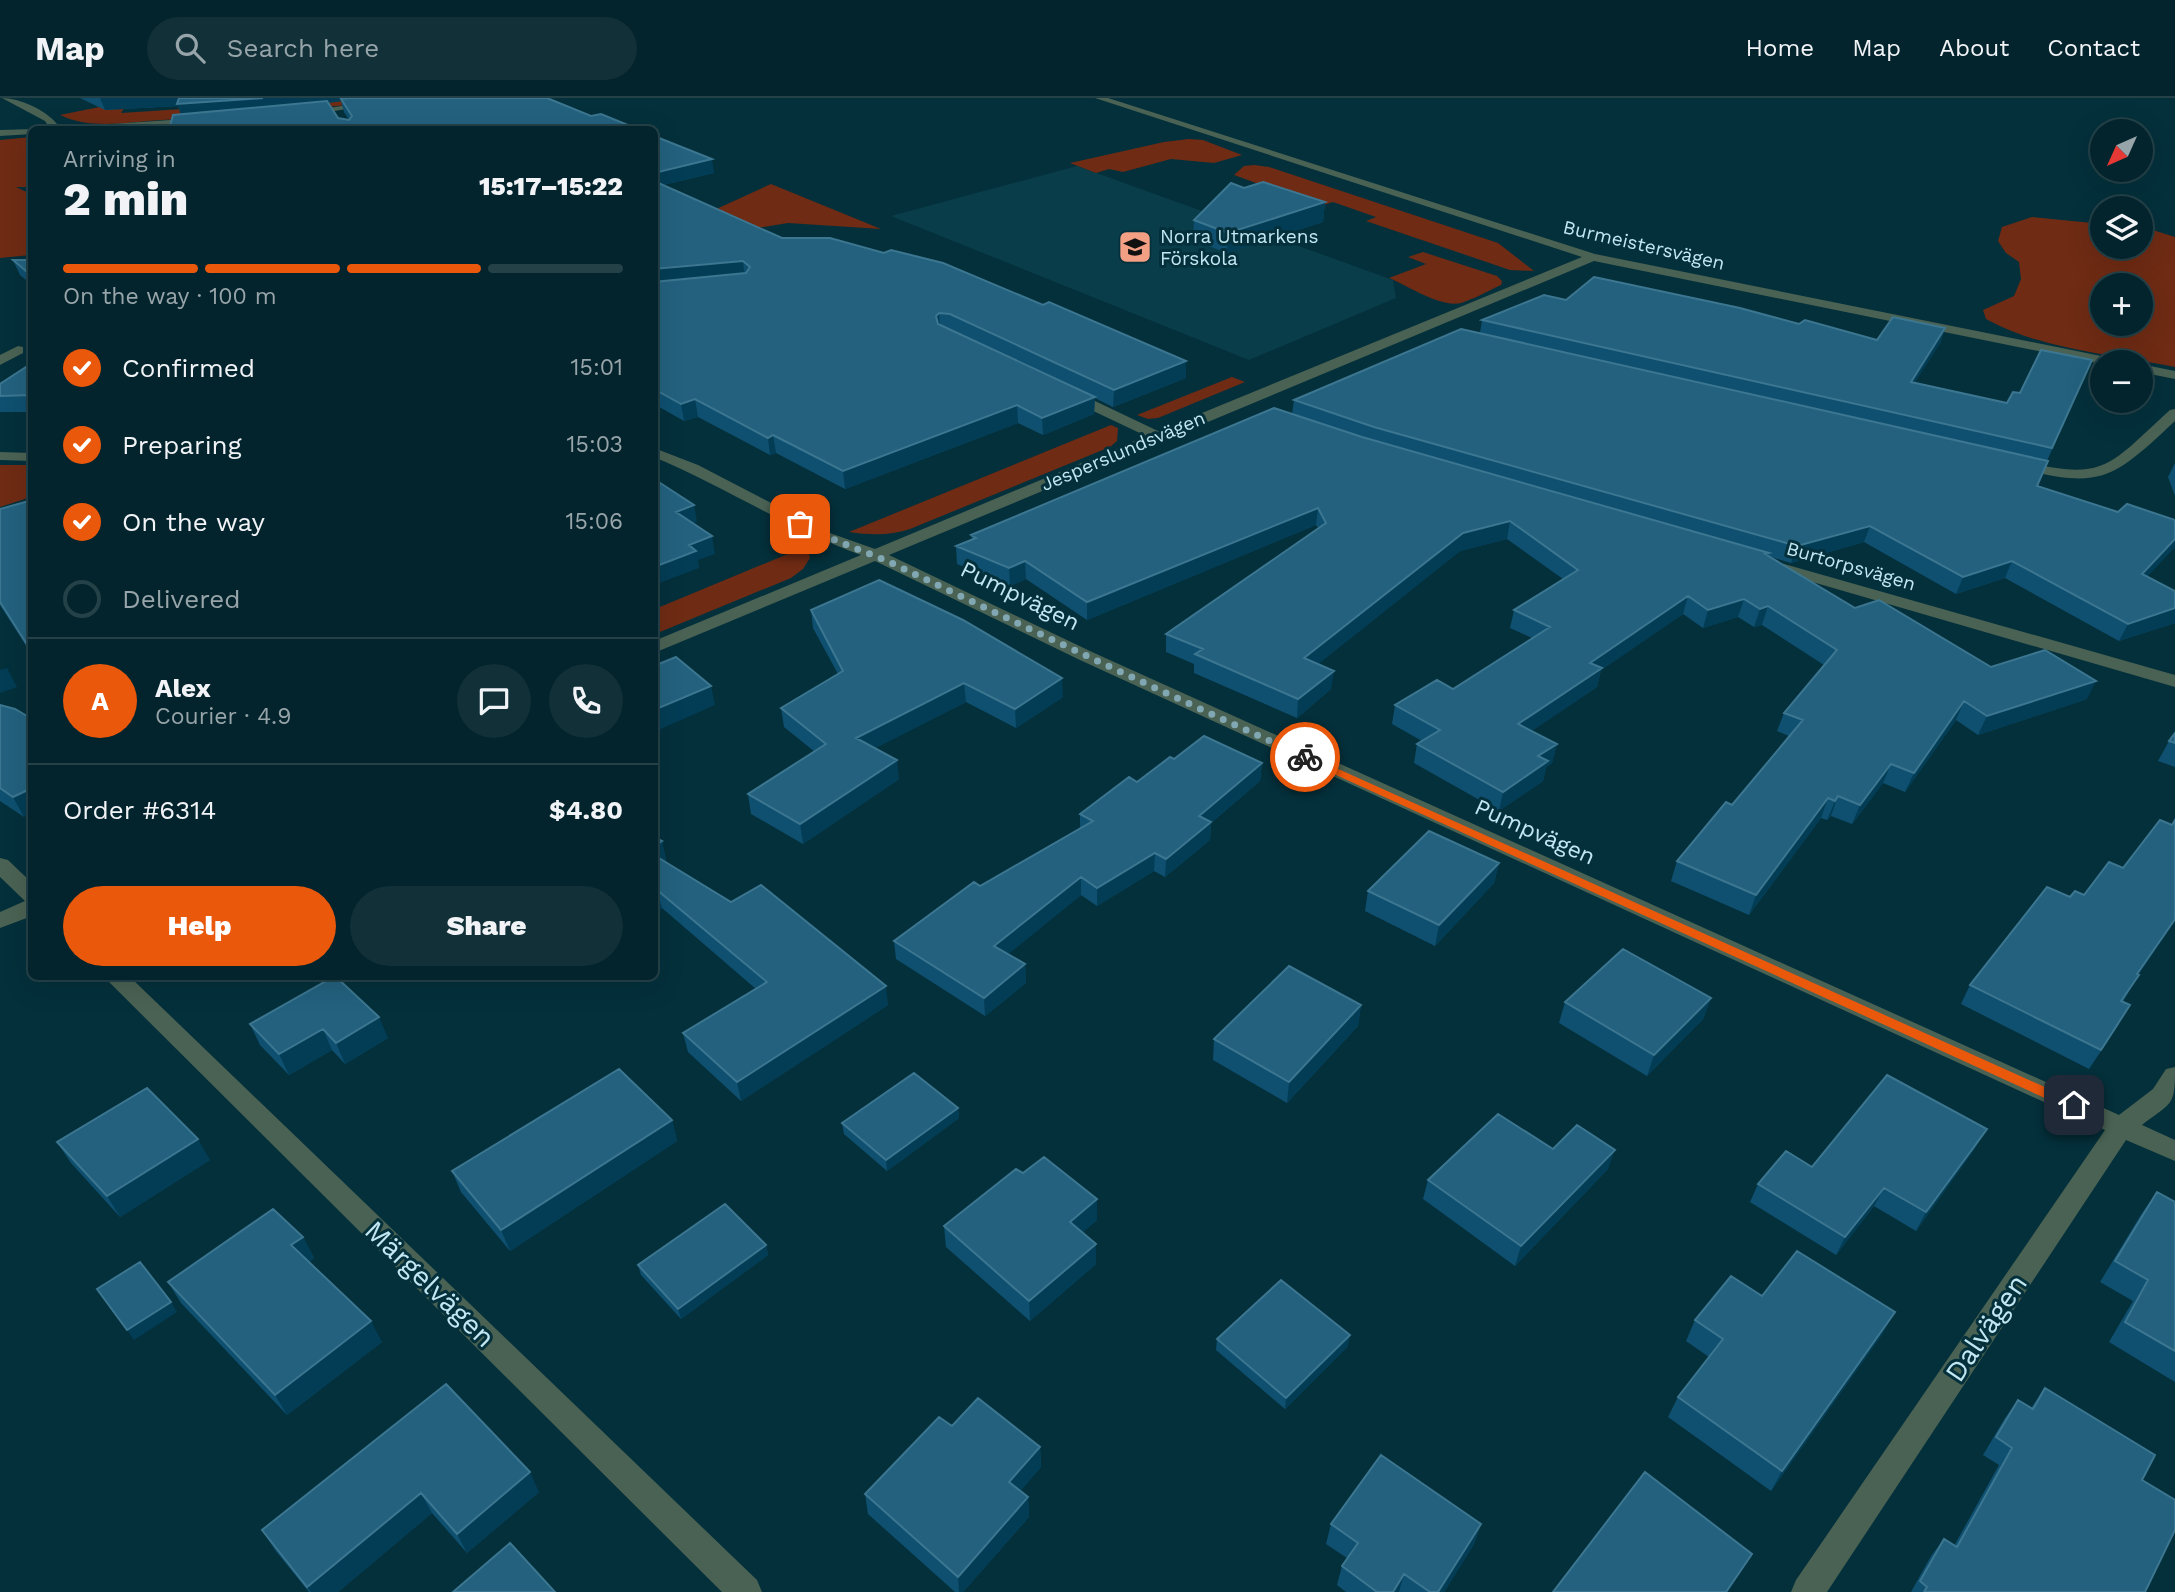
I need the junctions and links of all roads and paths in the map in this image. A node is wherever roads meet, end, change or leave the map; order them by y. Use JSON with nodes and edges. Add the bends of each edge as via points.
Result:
{"nodes":[{"id":1,"x":6,"y":98,"type":"edge"},
{"id":2,"x":409,"y":98,"type":"edge"},
{"id":3,"x":1099,"y":98,"type":"edge"},
{"id":4,"x":297,"y":114,"type":"edge"},
{"id":5,"x":210,"y":121,"type":"edge"},
{"id":6,"x":51,"y":126,"type":"edge"},
{"id":7,"x":124,"y":126,"type":"edge"},
{"id":8,"x":28,"y":131,"type":"edge"},
{"id":9,"x":0,"y":134,"type":"edge"},
{"id":10,"x":1593,"y":257,"type":"junction"},
{"id":11,"x":1429,"y":327,"type":"junction"},
{"id":12,"x":1448,"y":333,"type":"edge"},
{"id":13,"x":18,"y":350,"type":"dead end"},
{"id":14,"x":2090,"y":358,"type":"edge"},
{"id":15,"x":0,"y":361,"type":"edge"},
{"id":16,"x":2153,"y":371,"type":"edge"},
{"id":17,"x":2175,"y":375,"type":"edge"},
{"id":18,"x":1056,"y":388,"type":"edge"},
{"id":19,"x":1236,"y":404,"type":"junction"},
{"id":20,"x":1260,"y":413,"type":"edge"},
{"id":21,"x":2175,"y":413,"type":"edge"},
{"id":22,"x":1158,"y":436,"type":"junction"},
{"id":23,"x":658,"y":454,"type":"edge"},
{"id":24,"x":0,"y":456,"type":"edge"},
{"id":25,"x":28,"y":457,"type":"edge"},
{"id":26,"x":2005,"y":461,"type":"edge"},
{"id":27,"x":876,"y":555,"type":"junction"},
{"id":28,"x":1750,"y":559,"type":"edge"},
{"id":29,"x":658,"y":646,"type":"edge"},
{"id":30,"x":2175,"y":681,"type":"edge"},
{"id":31,"x":0,"y":865,"type":"edge"},
{"id":32,"x":28,"y":892,"type":"edge"},
{"id":33,"x":28,"y":909,"type":"edge"},
{"id":34,"x":0,"y":920,"type":"edge"},
{"id":35,"x":118,"y":980,"type":"edge"},
{"id":36,"x":2175,"y":1076,"type":"edge"},
{"id":37,"x":2121,"y":1127,"type":"junction"},
{"id":38,"x":2175,"y":1151,"type":"edge"},
{"id":39,"x":745,"y":1592,"type":"edge"},
{"id":40,"x":1808,"y":1592,"type":"edge"}],
"edges":[{"from":1,"to":6,"type":"street","via":[[48,120]]},
{"from":2,"to":4,"type":"street","via":[[339,114]]},
{"from":3,"to":10,"type":"street","name":"Burmeistersvägen"},
{"from":5,"to":7,"type":"street"},
{"from":8,"to":9,"type":"street"},
{"from":10,"to":11,"type":"street","name":"Jesperslundsvägen"},
{"from":10,"to":14,"type":"street","name":"Burmeistersvägen"},
{"from":11,"to":12,"type":"street"},
{"from":11,"to":19,"type":"street","name":"Jesperslundsvägen"},
{"from":13,"to":15,"type":"street"},
{"from":16,"to":17,"type":"street"},
{"from":18,"to":22,"type":"street"},
{"from":19,"to":20,"type":"street"},
{"from":19,"to":22,"type":"street","name":"Jesperslundsvägen"},
{"from":21,"to":26,"type":"street","via":[[2113,468],[2073,473]]},
{"from":22,"to":27,"type":"street","name":"Jesperslundsvägen"},
{"from":23,"to":27,"type":"street","name":"Pumpvägen","via":[[821,535]]},
{"from":24,"to":25,"type":"street"},
{"from":27,"to":29,"type":"street","name":"Jesperslundsvägen"},
{"from":27,"to":37,"type":"street","name":"Pumpvägen","via":[[1086,656]]},
{"from":28,"to":30,"type":"street","name":"Burtorpsvägen"},
{"from":31,"to":32,"type":"street"},
{"from":33,"to":34,"type":"street"},
{"from":35,"to":39,"type":"street","name":"Märgelvägen"},
{"from":36,"to":37,"type":"street","name":"Dalvägen","via":[[2162,1096]]},
{"from":37,"to":38,"type":"street","name":"Pumpvägen"},
{"from":37,"to":40,"type":"street","name":"Dalvägen"}]}
